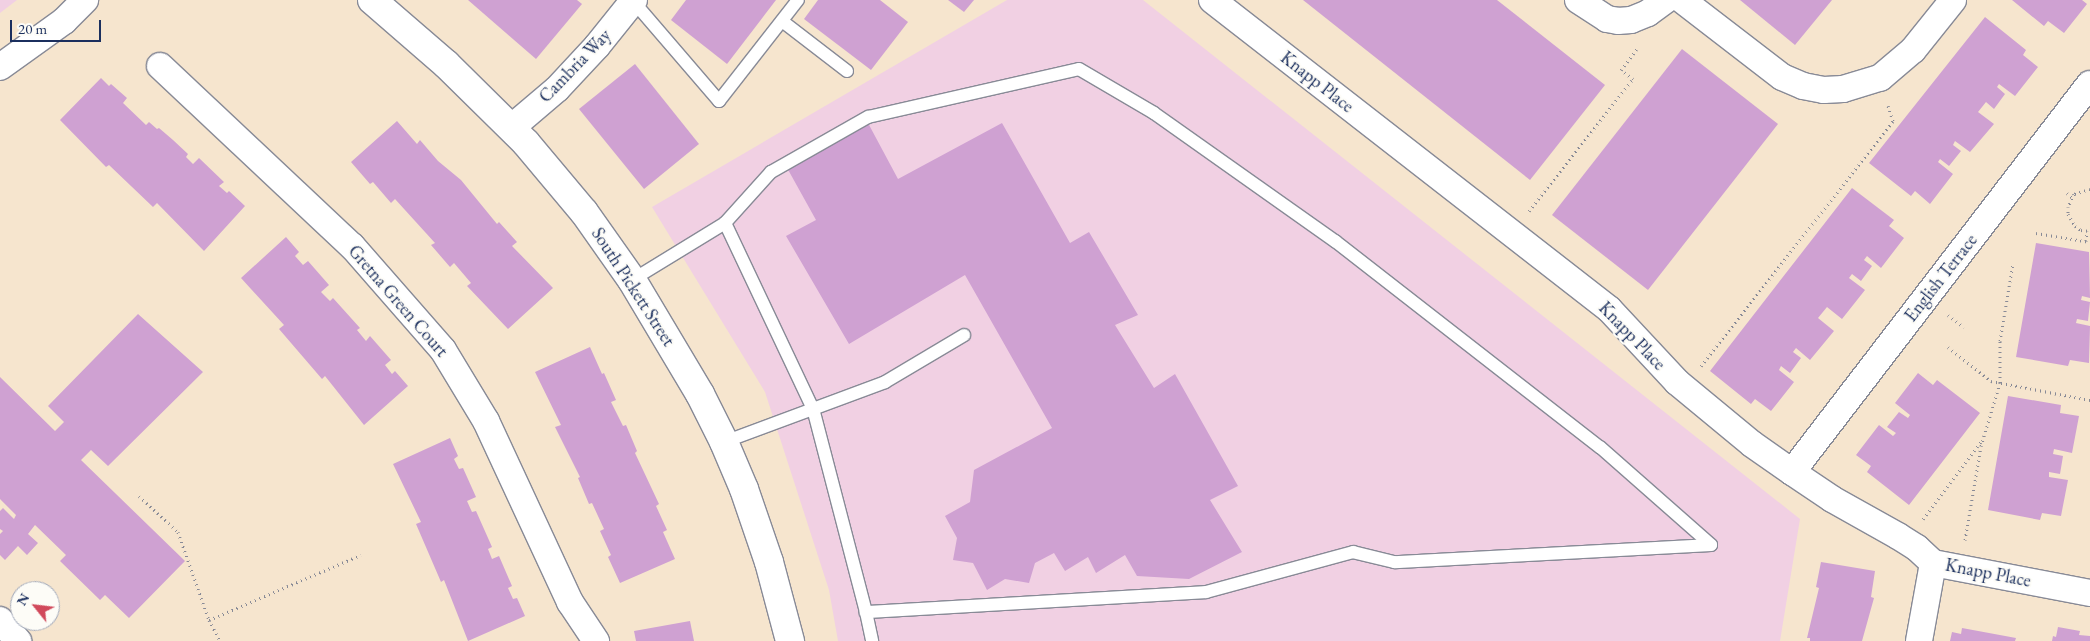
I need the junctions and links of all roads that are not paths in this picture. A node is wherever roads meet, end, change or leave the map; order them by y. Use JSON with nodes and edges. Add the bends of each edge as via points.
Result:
{"nodes":[{"id":1,"x":85,"y":0,"type":"edge"},
{"id":2,"x":372,"y":0,"type":"edge"},
{"id":3,"x":798,"y":0,"type":"edge"},
{"id":4,"x":1212,"y":0,"type":"edge"},
{"id":5,"x":1578,"y":0,"type":"edge"},
{"id":6,"x":1666,"y":0,"type":"edge"},
{"id":7,"x":1682,"y":0,"type":"edge"},
{"id":8,"x":633,"y":1,"type":"edge"},
{"id":9,"x":1945,"y":3,"type":"edge"},
{"id":10,"x":782,"y":21,"type":"junction"},
{"id":11,"x":160,"y":66,"type":"dead end"},
{"id":12,"x":0,"y":67,"type":"edge"},
{"id":13,"x":847,"y":71,"type":"dead end"},
{"id":14,"x":2090,"y":84,"type":"edge"},
{"id":15,"x":511,"y":128,"type":"junction"},
{"id":16,"x":725,"y":223,"type":"junction"},
{"id":17,"x":632,"y":280,"type":"junction"},
{"id":18,"x":964,"y":335,"type":"dead end"},
{"id":19,"x":813,"y":409,"type":"junction"},
{"id":20,"x":724,"y":442,"type":"junction"},
{"id":21,"x":1792,"y":472,"type":"junction"},
{"id":22,"x":1933,"y":563,"type":"junction"},
{"id":23,"x":2090,"y":593,"type":"edge"},
{"id":24,"x":866,"y":612,"type":"junction"},
{"id":25,"x":0,"y":620,"type":"edge"},
{"id":26,"x":18,"y":641,"type":"edge"},
{"id":27,"x":596,"y":641,"type":"edge"},
{"id":28,"x":790,"y":641,"type":"edge"},
{"id":29,"x":872,"y":641,"type":"edge"},
{"id":30,"x":1919,"y":641,"type":"edge"}],
"edges":[{"from":1,"to":12,"type":"street","via":[[64,21]]},
{"from":2,"to":15,"type":"main road","name":"South Pickett Street","via":[[446,64]]},
{"from":3,"to":10,"type":"lane"},
{"from":4,"to":21,"type":"street","name":"Knapp Place","via":[[1609,309],[1684,388]]},
{"from":5,"to":6,"type":"street","via":[[1607,19],[1618,21],[1648,13]]},
{"from":7,"to":9,"type":"street","via":[[1782,77],[1824,90],[1843,89],[1880,78],[1913,50]]},
{"from":8,"to":10,"type":"lane","via":[[719,101]]},
{"from":8,"to":15,"type":"street","name":"Cambria Way","via":[[557,89]]},
{"from":10,"to":13,"type":"lane"},
{"from":11,"to":27,"type":"street","name":"Gretna Green Court","via":[[352,246],[443,350],[486,421],[570,602]]},
{"from":14,"to":21,"type":"street","name":"English Terrace"},
{"from":15,"to":17,"type":"main road","name":"South Pickett Street","via":[[584,212]]},
{"from":16,"to":17,"type":"lane"},
{"from":16,"to":19,"type":"lane"},
{"from":16,"to":24,"type":"lane","via":[[771,172],[868,117],[1079,69],[1154,113],[1335,241],[1600,446],[1711,545],[1394,562],[1353,552],[1206,592]]},
{"from":17,"to":20,"type":"main road","name":"South Pickett Street","via":[[700,394]]},
{"from":18,"to":19,"type":"lane","via":[[885,382]]},
{"from":19,"to":20,"type":"lane"},
{"from":19,"to":24,"type":"lane"},
{"from":20,"to":28,"type":"main road","name":"South Pickett Street","via":[[769,562]]},
{"from":21,"to":22,"type":"street","name":"Knapp Place","via":[[1907,542]]},
{"from":22,"to":23,"type":"street","name":"Knapp Place"},
{"from":22,"to":30,"type":"street"},
{"from":24,"to":29,"type":"lane"},
{"from":25,"to":26,"type":"street"}]}
